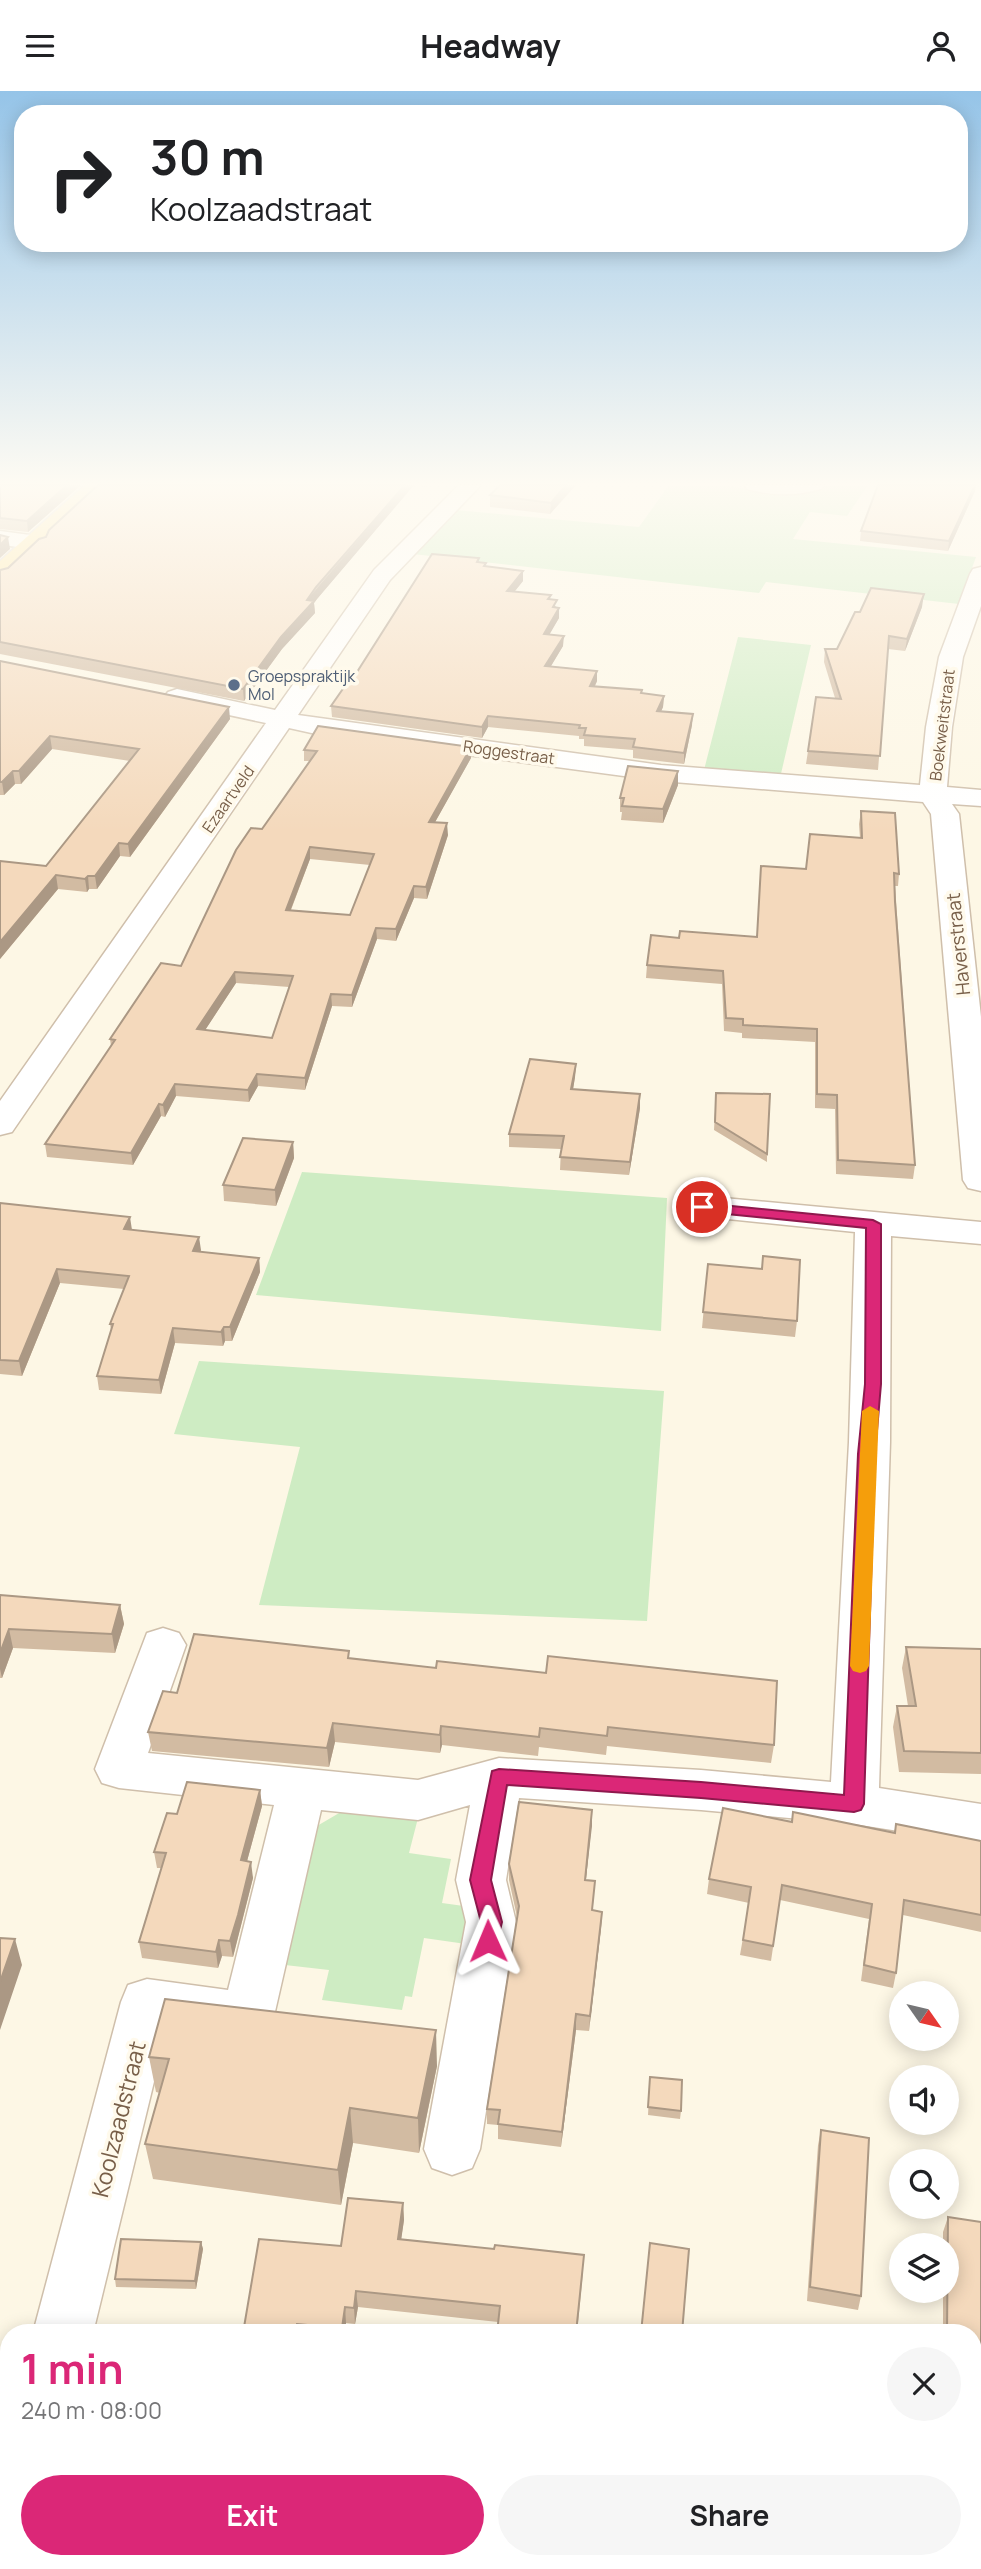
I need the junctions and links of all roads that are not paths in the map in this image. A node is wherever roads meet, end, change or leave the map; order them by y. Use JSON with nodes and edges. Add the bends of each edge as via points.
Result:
{"nodes":[{"id":1,"x":364,"y":601,"type":"edge"},
{"id":2,"x":973,"y":615,"type":"edge"},
{"id":3,"x":157,"y":693,"type":"edge"},
{"id":4,"x":283,"y":720,"type":"junction"},
{"id":5,"x":933,"y":795,"type":"junction"},
{"id":6,"x":981,"y":799,"type":"edge"},
{"id":7,"x":0,"y":1125,"type":"edge"},
{"id":8,"x":981,"y":1179,"type":"edge"},
{"id":9,"x":702,"y":1207,"type":"dead end"},
{"id":10,"x":873,"y":1224,"type":"junction"},
{"id":11,"x":981,"y":1234,"type":"edge"},
{"id":12,"x":163,"y":1645,"type":"dead end"},
{"id":13,"x":499,"y":1777,"type":"junction"},
{"id":14,"x":302,"y":1788,"type":"junction"},
{"id":15,"x":854,"y":1804,"type":"junction"},
{"id":16,"x":981,"y":1824,"type":"edge"},
{"id":17,"x":452,"y":2149,"type":"dead end"},
{"id":18,"x":65,"y":2324,"type":"edge"}],
"edges":[{"from":1,"to":4,"type":"street","name":"Ezaartveld"},
{"from":2,"to":5,"type":"street","name":"Boekweitstraat","via":[[949,669]]},
{"from":3,"to":4,"type":"street","name":"Roggestraat"},
{"from":4,"to":5,"type":"street","name":"Roggestraat","via":[[661,772]]},
{"from":4,"to":7,"type":"street","name":"Ezaartveld"},
{"from":5,"to":6,"type":"street","name":"Roggestraat"},
{"from":5,"to":8,"type":"street","name":"Haverstraat","via":[[945,814]]},
{"from":9,"to":10,"type":"street"},
{"from":10,"to":11,"type":"street"},
{"from":10,"to":15,"type":"street","via":[[873,1384],[866,1454]]},
{"from":12,"to":14,"type":"street","via":[[119,1769]]},
{"from":13,"to":14,"type":"street","via":[[418,1800]]},
{"from":13,"to":15,"type":"street"},
{"from":13,"to":17,"type":"street","via":[[481,1880],[491,1922]]},
{"from":14,"to":18,"type":"street","name":"Koolzaadstraat","via":[[268,2018],[147,2003]]},
{"from":15,"to":16,"type":"street"}]}
